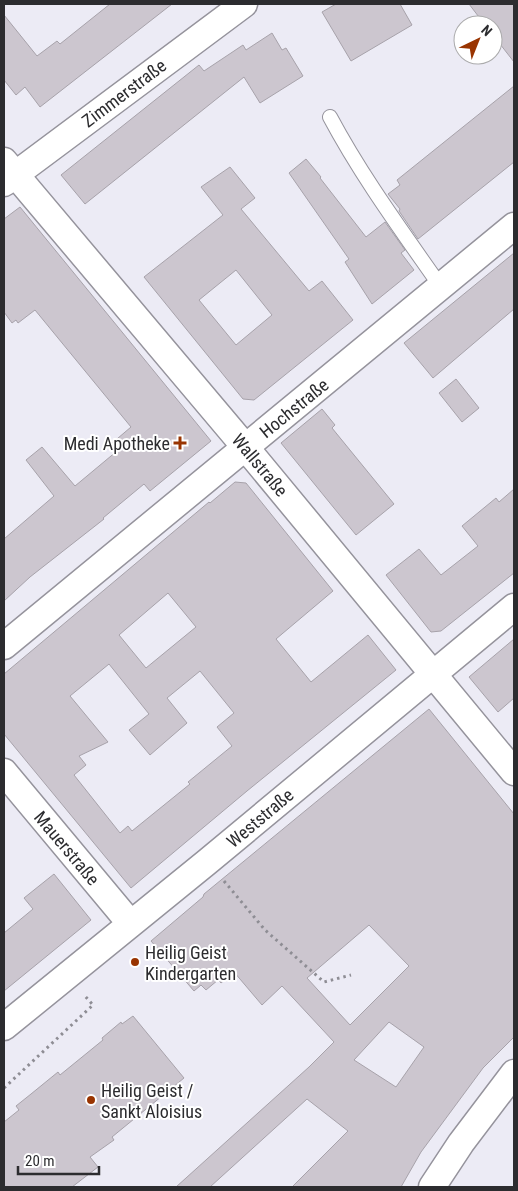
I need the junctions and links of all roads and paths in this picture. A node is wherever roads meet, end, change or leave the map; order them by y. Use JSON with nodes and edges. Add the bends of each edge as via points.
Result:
{"nodes":[{"id":1,"x":244,"y":4,"type":"edge"},
{"id":2,"x":330,"y":117,"type":"dead end"},
{"id":3,"x":8,"y":173,"type":"edge"},
{"id":4,"x":514,"y":226,"type":"edge"},
{"id":5,"x":441,"y":287,"type":"junction"},
{"id":6,"x":246,"y":448,"type":"junction"},
{"id":7,"x":514,"y":607,"type":"edge"},
{"id":8,"x":4,"y":646,"type":"edge"},
{"id":9,"x":434,"y":673,"type":"junction"},
{"id":10,"x":4,"y":772,"type":"edge"},
{"id":11,"x":514,"y":772,"type":"edge"},
{"id":12,"x":207,"y":862,"type":"junction"},
{"id":13,"x":130,"y":924,"type":"junction"},
{"id":14,"x":68,"y":976,"type":"junction"},
{"id":15,"x":351,"y":976,"type":"dead end"},
{"id":16,"x":4,"y":1027,"type":"edge"},
{"id":17,"x":514,"y":1073,"type":"edge"},
{"id":18,"x":4,"y":1088,"type":"edge"},
{"id":19,"x":432,"y":1187,"type":"edge"}],
"edges":[{"from":1,"to":3,"type":"street","name":"Zimmerstraße"},
{"from":2,"to":5,"type":"lane","via":[[349,154]]},
{"from":3,"to":6,"type":"street","name":"Wallstraße"},
{"from":4,"to":5,"type":"street","name":"Hochstraße"},
{"from":5,"to":6,"type":"street","name":"Hochstraße"},
{"from":6,"to":8,"type":"street","name":"Hochstraße"},
{"from":6,"to":9,"type":"street","name":"Wallstraße"},
{"from":7,"to":9,"type":"street","name":"Weststraße"},
{"from":9,"to":11,"type":"street","name":"Wallstraße"},
{"from":9,"to":12,"type":"street","name":"Weststraße"},
{"from":10,"to":13,"type":"street","name":"Mauerstraße"},
{"from":12,"to":13,"type":"street","name":"Weststraße"},
{"from":12,"to":15,"type":"path","via":[[265,930],[324,982]]},
{"from":13,"to":14,"type":"street","name":"Weststraße"},
{"from":14,"to":16,"type":"street","name":"Weststraße"},
{"from":14,"to":18,"type":"path","via":[[93,1005]]},
{"from":17,"to":19,"type":"street"}]}
